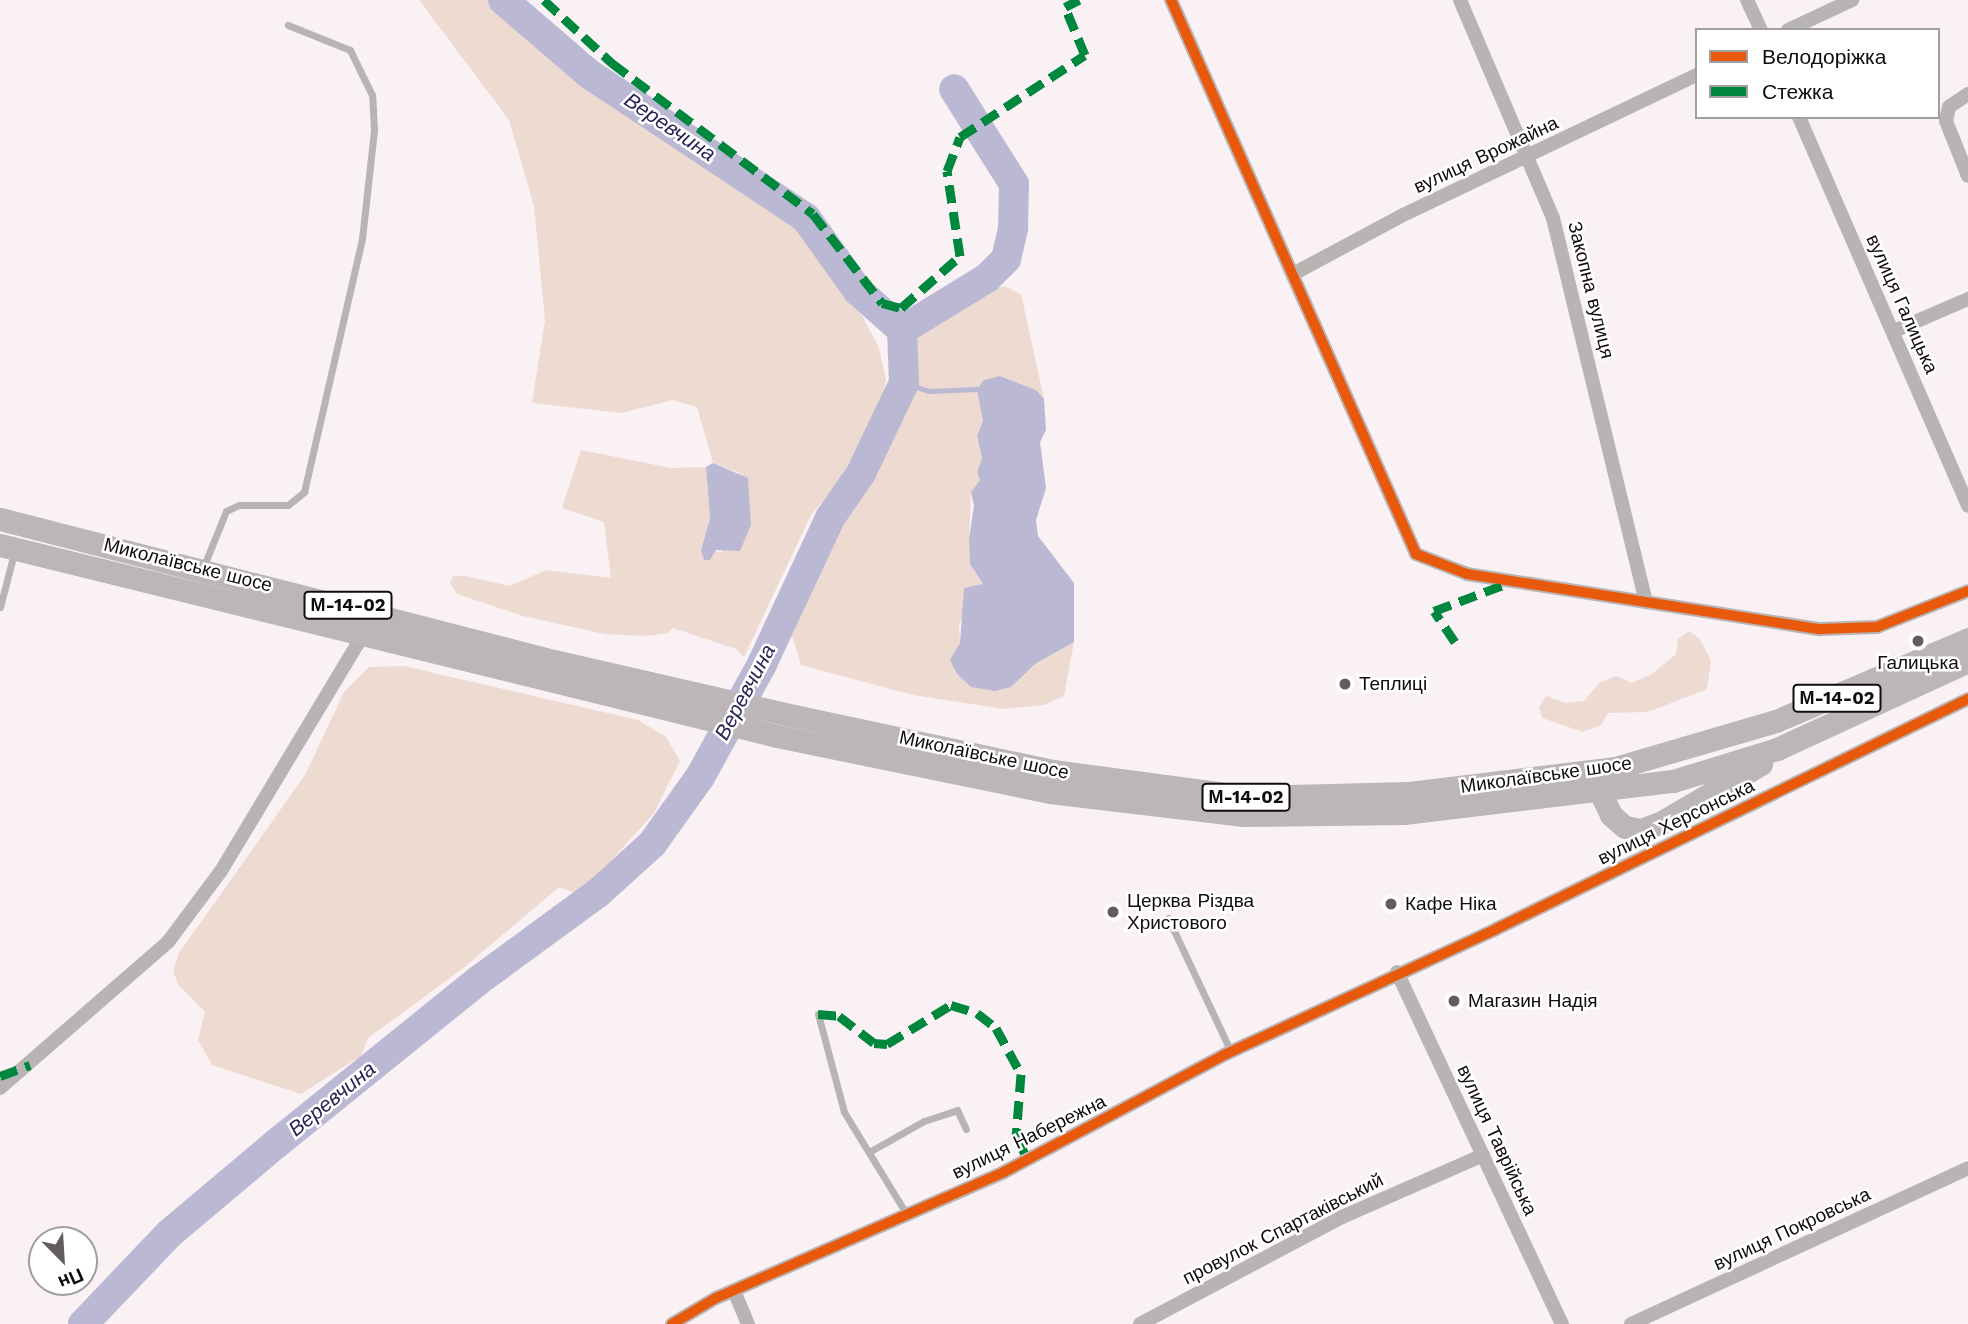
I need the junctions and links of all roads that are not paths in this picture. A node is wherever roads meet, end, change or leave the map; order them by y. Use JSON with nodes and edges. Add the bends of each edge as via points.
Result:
{"nodes":[{"id":1,"x":1171,"y":0,"type":"edge"},
{"id":2,"x":1460,"y":0,"type":"edge"},
{"id":3,"x":1747,"y":0,"type":"edge"},
{"id":4,"x":1852,"y":0,"type":"edge"},
{"id":5,"x":288,"y":25,"type":"dead end"},
{"id":6,"x":1760,"y":28,"type":"edge"},
{"id":7,"x":1792,"y":28,"type":"edge"},
{"id":8,"x":1695,"y":76,"type":"edge"},
{"id":9,"x":1968,"y":94,"type":"edge"},
{"id":10,"x":1800,"y":119,"type":"edge"},
{"id":11,"x":1529,"y":155,"type":"junction"},
{"id":12,"x":1968,"y":176,"type":"edge"},
{"id":13,"x":1293,"y":274,"type":"junction"},
{"id":14,"x":1968,"y":299,"type":"edge"},
{"id":15,"x":1894,"y":331,"type":"junction"},
{"id":16,"x":1968,"y":506,"type":"edge"},
{"id":17,"x":0,"y":519,"type":"edge"},
{"id":18,"x":8,"y":547,"type":"edge"},
{"id":19,"x":203,"y":569,"type":"junction"},
{"id":20,"x":1968,"y":592,"type":"edge"},
{"id":21,"x":1646,"y":602,"type":"junction"},
{"id":22,"x":0,"y":607,"type":"edge"},
{"id":23,"x":363,"y":635,"type":"junction"},
{"id":24,"x":1968,"y":639,"type":"edge"},
{"id":25,"x":1968,"y":661,"type":"edge"},
{"id":26,"x":1968,"y":699,"type":"edge"},
{"id":27,"x":1828,"y":701,"type":"junction"},
{"id":28,"x":1824,"y":728,"type":"junction"},
{"id":29,"x":1600,"y":792,"type":"junction"},
{"id":30,"x":1168,"y":918,"type":"dead end"},
{"id":31,"x":1397,"y":972,"type":"junction"},
{"id":32,"x":818,"y":1014,"type":"dead end"},
{"id":33,"x":1231,"y":1052,"type":"junction"},
{"id":34,"x":0,"y":1088,"type":"edge"},
{"id":35,"x":967,"y":1129,"type":"dead end"},
{"id":36,"x":869,"y":1152,"type":"junction"},
{"id":37,"x":1483,"y":1155,"type":"junction"},
{"id":38,"x":1968,"y":1168,"type":"edge"},
{"id":39,"x":906,"y":1213,"type":"junction"},
{"id":40,"x":734,"y":1291,"type":"junction"},
{"id":41,"x":672,"y":1324,"type":"edge"},
{"id":42,"x":748,"y":1324,"type":"edge"},
{"id":43,"x":1140,"y":1324,"type":"edge"},
{"id":44,"x":1562,"y":1324,"type":"edge"},
{"id":45,"x":1631,"y":1324,"type":"edge"}],
"edges":[{"from":1,"to":13,"type":"street"},
{"from":2,"to":11,"type":"street","name":"Закопна вулиця"},
{"from":3,"to":6,"type":"street"},
{"from":4,"to":7,"type":"street"},
{"from":5,"to":19,"type":"lane","via":[[350,50],[372,95],[374,130],[362,239],[304,492],[288,505],[239,505],[226,511]]},
{"from":8,"to":11,"type":"street","name":"вулиця Врожайна"},
{"from":9,"to":12,"type":"street","via":[[1949,107],[1946,121]]},
{"from":10,"to":15,"type":"street","name":"вулиця Галицька"},
{"from":11,"to":13,"type":"street","name":"вулиця Врожайна"},
{"from":11,"to":21,"type":"street","name":"Закопна вулиця","via":[[1553,218]]},
{"from":13,"to":21,"type":"street","via":[[1342,397],[1416,554],[1436,565],[1512,582]]},
{"from":14,"to":15,"type":"street"},
{"from":15,"to":16,"type":"street","name":"вулиця Галицька"},
{"from":17,"to":19,"type":"main road","name":"Миколаївське шосе","number":"М-14-02"},
{"from":18,"to":22,"type":"lane"},
{"from":18,"to":23,"type":"main road","name":"Миколаївське шосе","number":"М-14-02"},
{"from":19,"to":27,"type":"main road","name":"Миколаївське шосе","number":"М-14-02","via":[[793,716],[1053,771],[1188,791],[1306,798],[1409,793],[1615,768],[1702,746]]},
{"from":20,"to":21,"type":"street","via":[[1903,620],[1852,631]]},
{"from":23,"to":29,"type":"main road","name":"Миколаївське шосе","number":"М-14-02","via":[[677,714],[1050,792],[1244,815],[1404,813]]},
{"from":23,"to":34,"type":"street","via":[[221,871],[168,942]]},
{"from":24,"to":27,"type":"main road","name":"Миколаївське шосе","number":"М-14-02"},
{"from":25,"to":28,"type":"main road","name":"Миколаївське шосе","number":"М-14-02"},
{"from":26,"to":31,"type":"street","name":"вулиця Херсонська","via":[[1496,929]]},
{"from":27,"to":29,"type":"main road","via":[[1711,753],[1604,782]]},
{"from":28,"to":29,"type":"main road","name":"Миколаївське шосе","number":"М-14-02","via":[[1720,768]]},
{"from":28,"to":29,"type":"main road","via":[[1651,828],[1625,827],[1611,815]]},
{"from":30,"to":33,"type":"lane"},
{"from":31,"to":33,"type":"street","name":"вулиця Набережна"},
{"from":31,"to":37,"type":"street","name":"вулиця Таврійська"},
{"from":32,"to":36,"type":"lane","via":[[844,1112]]},
{"from":33,"to":39,"type":"street","name":"вулиця Набережна","via":[[1053,1148]]},
{"from":35,"to":36,"type":"lane","via":[[957,1110],[924,1121]]},
{"from":36,"to":39,"type":"lane"},
{"from":37,"to":43,"type":"street","name":"провулок Спартаківський","via":[[1342,1217]]},
{"from":37,"to":44,"type":"street","name":"вулиця Таврійська"},
{"from":38,"to":45,"type":"street","name":"вулиця Покровська"},
{"from":39,"to":40,"type":"street","name":"вулиця Набережна"},
{"from":40,"to":41,"type":"street","name":"вулиця Набережна"},
{"from":40,"to":42,"type":"street"}]}
